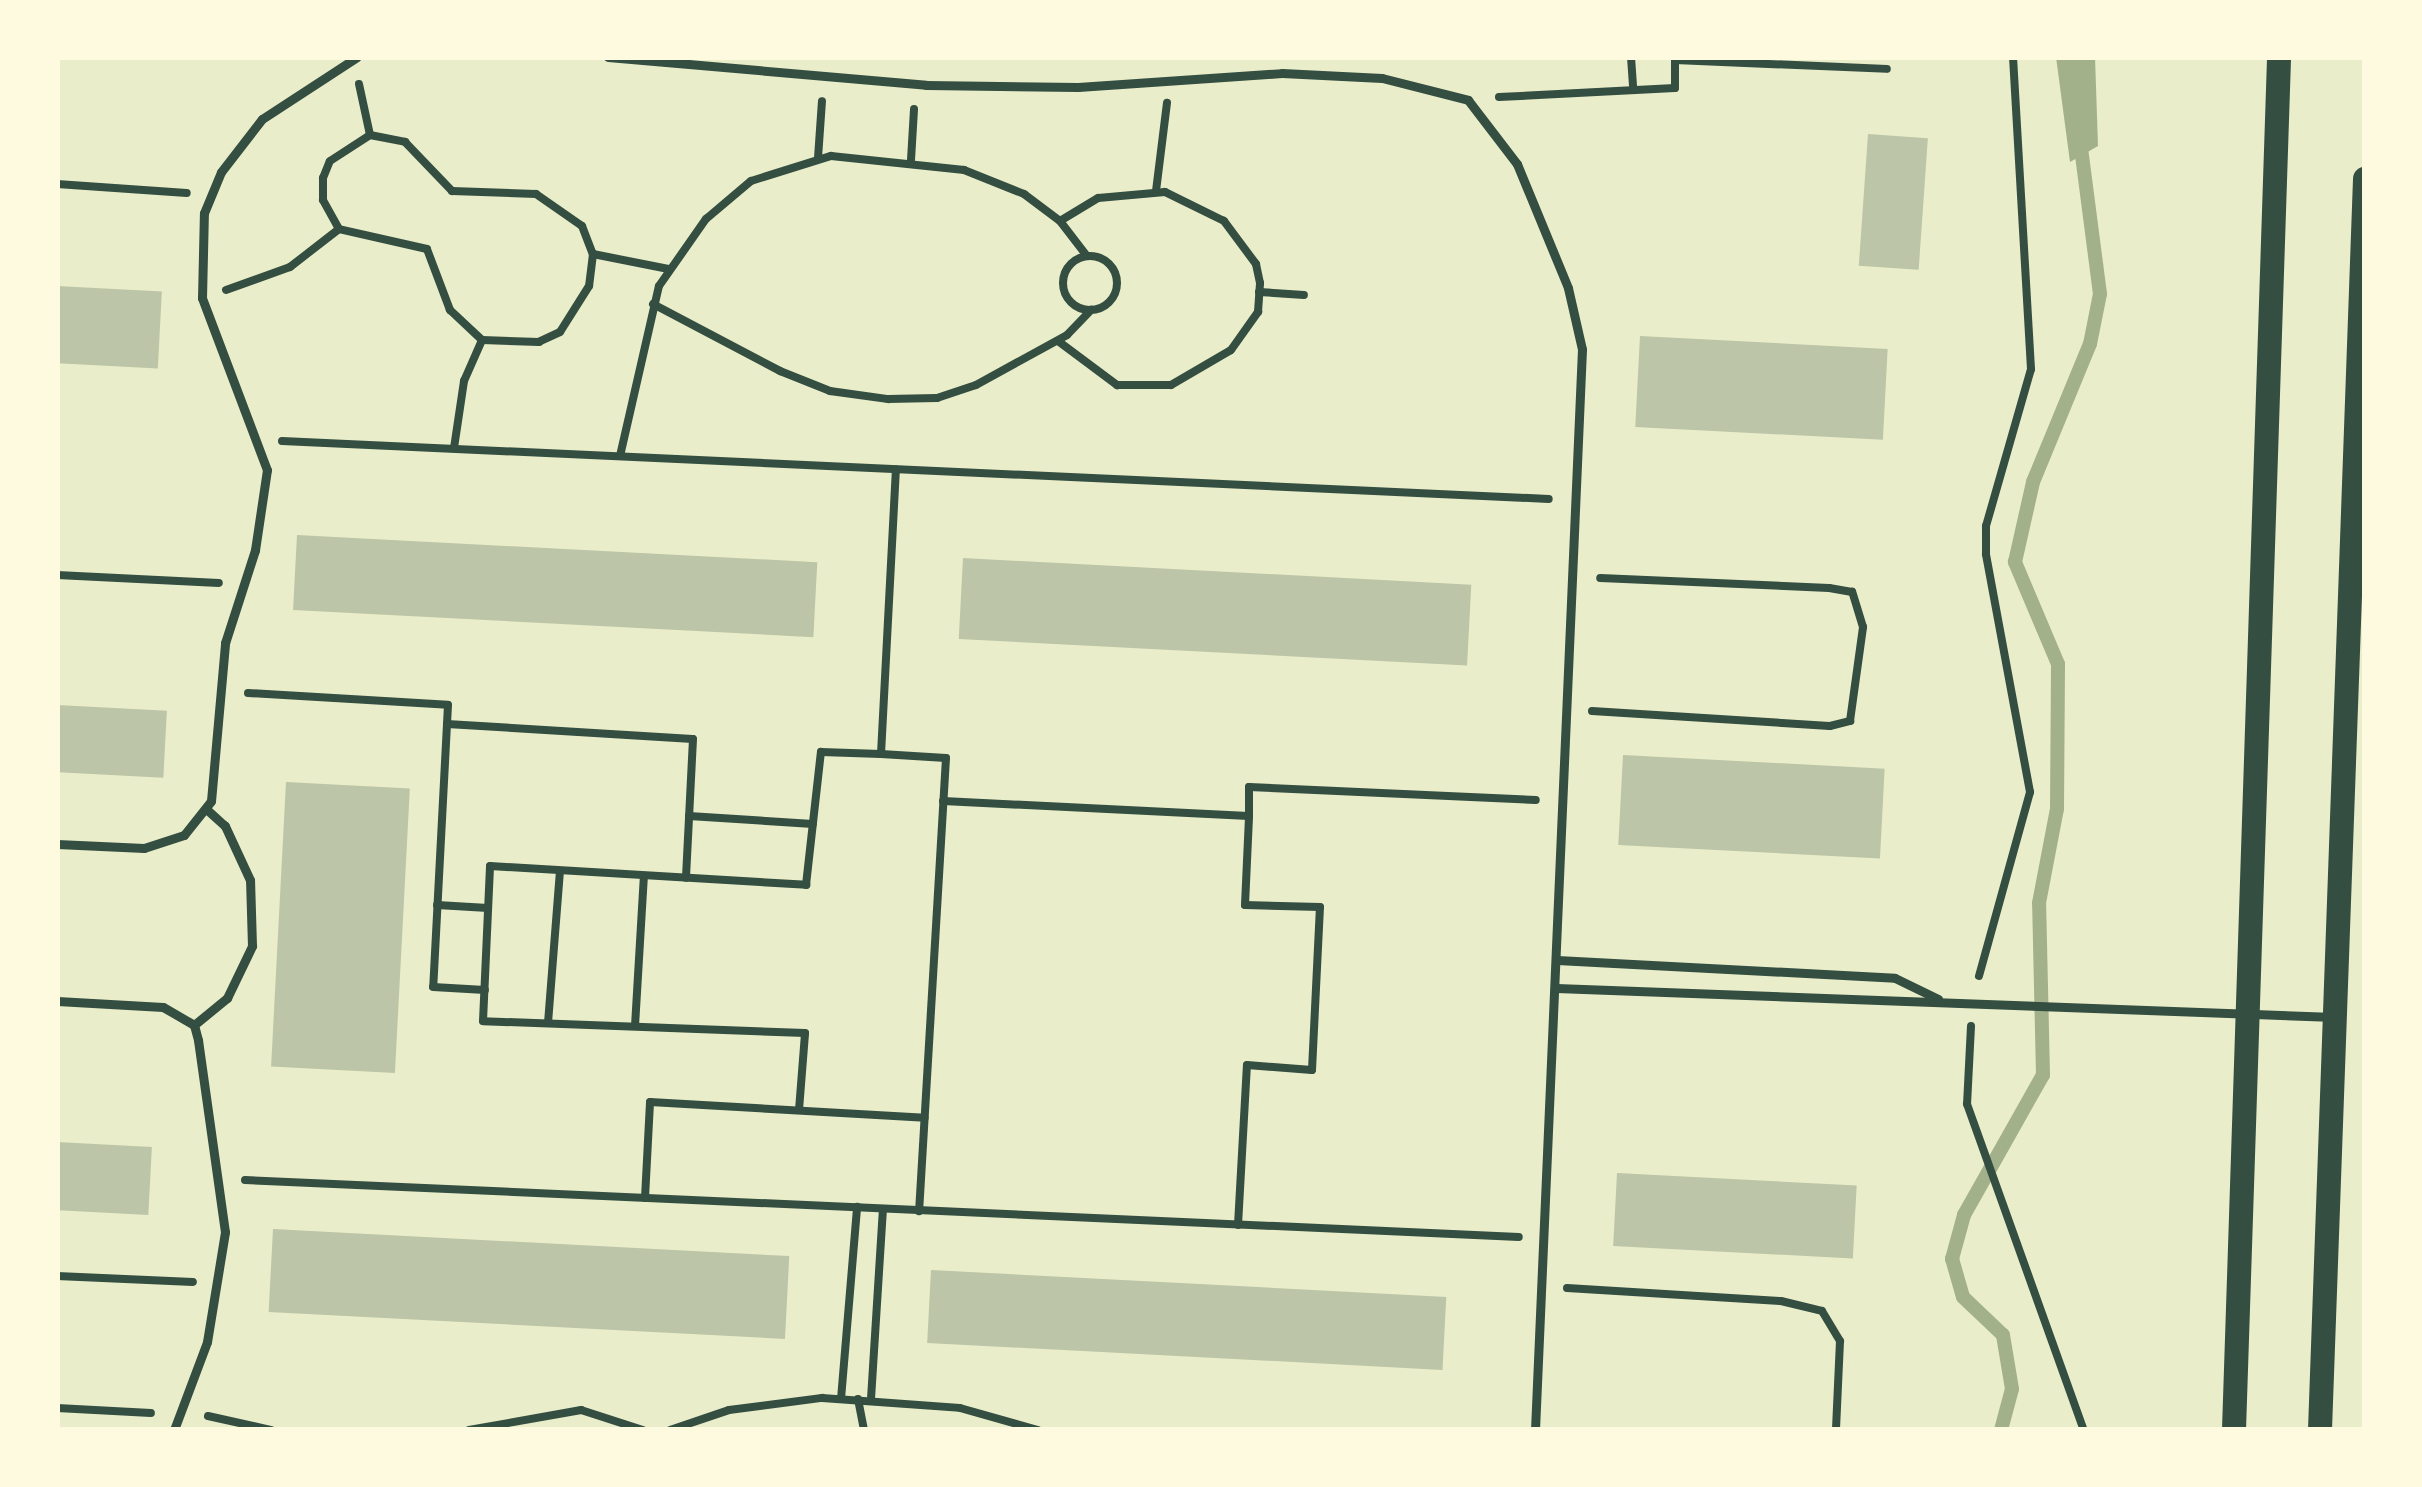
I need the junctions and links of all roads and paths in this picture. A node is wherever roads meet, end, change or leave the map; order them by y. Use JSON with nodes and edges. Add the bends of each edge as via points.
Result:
{"nodes":[{"id":1,"x":608,"y":57,"type":"edge"},
{"id":2,"x":1631,"y":57,"type":"edge"},
{"id":3,"x":2013,"y":57,"type":"edge"},
{"id":4,"x":2279,"y":57,"type":"edge"},
{"id":5,"x":353,"y":58,"type":"edge"},
{"id":6,"x":1887,"y":69,"type":"dead end"},
{"id":7,"x":824,"y":76,"type":"junction"},
{"id":8,"x":1169,"y":81,"type":"junction"},
{"id":9,"x":916,"y":84,"type":"junction"},
{"id":10,"x":1633,"y":87,"type":"junction"},
{"id":11,"x":1468,"y":100,"type":"junction"},
{"id":12,"x":370,"y":135,"type":"junction"},
{"id":13,"x":818,"y":159,"type":"junction"},
{"id":14,"x":910,"y":160,"type":"junction"},
{"id":15,"x":2365,"y":179,"type":"edge"},
{"id":16,"x":57,"y":184,"type":"edge"},
{"id":17,"x":1156,"y":191,"type":"junction"},
{"id":18,"x":212,"y":194,"type":"junction"},
{"id":19,"x":1060,"y":220,"type":"junction"},
{"id":20,"x":339,"y":229,"type":"junction"},
{"id":21,"x":593,"y":254,"type":"junction"},
{"id":22,"x":1087,"y":256,"type":"junction"},
{"id":23,"x":669,"y":269,"type":"junction"},
{"id":24,"x":1259,"y":292,"type":"junction"},
{"id":25,"x":1304,"y":295,"type":"dead end"},
{"id":26,"x":202,"y":298,"type":"junction"},
{"id":27,"x":653,"y":304,"type":"junction"},
{"id":28,"x":1091,"y":310,"type":"junction"},
{"id":29,"x":482,"y":340,"type":"junction"},
{"id":30,"x":1058,"y":341,"type":"junction"},
{"id":31,"x":256,"y":440,"type":"junction"},
{"id":32,"x":454,"y":448,"type":"junction"},
{"id":33,"x":620,"y":456,"type":"junction"},
{"id":34,"x":896,"y":469,"type":"junction"},
{"id":35,"x":1579,"y":500,"type":"junction"},
{"id":36,"x":57,"y":575,"type":"edge"},
{"id":37,"x":1575,"y":576,"type":"junction"},
{"id":38,"x":244,"y":584,"type":"junction"},
{"id":39,"x":223,"y":691,"type":"junction"},
{"id":40,"x":2355,"y":692,"type":"edge"},
{"id":41,"x":1569,"y":709,"type":"junction"},
{"id":42,"x":447,"y":724,"type":"junction"},
{"id":43,"x":2354,"y":733,"type":"edge"},
{"id":44,"x":881,"y":754,"type":"junction"},
{"id":45,"x":944,"y":801,"type":"junction"},
{"id":46,"x":1565,"y":802,"type":"junction"},
{"id":47,"x":207,"y":810,"type":"junction"},
{"id":48,"x":689,"y":816,"type":"junction"},
{"id":49,"x":1249,"y":816,"type":"junction"},
{"id":50,"x":813,"y":824,"type":"junction"},
{"id":51,"x":57,"y":844,"type":"edge"},
{"id":52,"x":560,"y":871,"type":"junction"},
{"id":53,"x":644,"y":876,"type":"junction"},
{"id":54,"x":686,"y":878,"type":"junction"},
{"id":55,"x":437,"y":905,"type":"junction"},
{"id":56,"x":488,"y":908,"type":"junction"},
{"id":57,"x":1557,"y":960,"type":"junction"},
{"id":58,"x":1978,"y":982,"type":"dead end"},
{"id":59,"x":1556,"y":988,"type":"junction"},
{"id":60,"x":485,"y":990,"type":"junction"},
{"id":61,"x":1938,"y":999,"type":"junction"},
{"id":62,"x":57,"y":1001,"type":"edge"},
{"id":63,"x":1975,"y":1004,"type":"dead end"},
{"id":64,"x":2248,"y":1014,"type":"junction"},
{"id":65,"x":2334,"y":1017,"type":"junction"},
{"id":66,"x":548,"y":1024,"type":"junction"},
{"id":67,"x":194,"y":1025,"type":"junction"},
{"id":68,"x":634,"y":1026,"type":"junction"},
{"id":69,"x":799,"y":1110,"type":"junction"},
{"id":70,"x":925,"y":1118,"type":"junction"},
{"id":71,"x":218,"y":1179,"type":"junction"},
{"id":72,"x":645,"y":1198,"type":"junction"},
{"id":73,"x":857,"y":1208,"type":"junction"},
{"id":74,"x":884,"y":1209,"type":"junction"},
{"id":75,"x":919,"y":1210,"type":"junction"},
{"id":76,"x":1238,"y":1225,"type":"junction"},
{"id":77,"x":1544,"y":1238,"type":"junction"},
{"id":78,"x":57,"y":1276,"type":"edge"},
{"id":79,"x":221,"y":1284,"type":"junction"},
{"id":80,"x":1542,"y":1286,"type":"junction"},
{"id":81,"x":841,"y":1399,"type":"junction"},
{"id":82,"x":858,"y":1399,"type":"junction"},
{"id":83,"x":871,"y":1400,"type":"junction"},
{"id":84,"x":174,"y":1430,"type":"edge"},
{"id":85,"x":469,"y":1430,"type":"edge"},
{"id":86,"x":643,"y":1430,"type":"edge"},
{"id":87,"x":670,"y":1430,"type":"edge"},
{"id":88,"x":864,"y":1430,"type":"edge"},
{"id":89,"x":1038,"y":1430,"type":"edge"},
{"id":90,"x":1535,"y":1430,"type":"edge"},
{"id":91,"x":1836,"y":1430,"type":"edge"},
{"id":92,"x":2084,"y":1430,"type":"edge"},
{"id":93,"x":2234,"y":1430,"type":"edge"},
{"id":94,"x":2320,"y":1430,"type":"edge"}],
"edges":[{"from":1,"to":7,"type":"lane"},
{"from":2,"to":10,"type":"path"},
{"from":3,"to":58,"type":"path","via":[[2031,369],[1986,526],[1986,554],[2030,792]]},
{"from":4,"to":64,"type":"main road"},
{"from":5,"to":12,"type":"path"},
{"from":5,"to":18,"type":"lane","via":[[262,118]]},
{"from":6,"to":10,"type":"path","via":[[1676,60],[1675,88]]},
{"from":7,"to":9,"type":"lane"},
{"from":7,"to":13,"type":"path"},
{"from":8,"to":9,"type":"lane"},
{"from":8,"to":11,"type":"lane","via":[[1282,73],[1382,78]]},
{"from":8,"to":17,"type":"path"},
{"from":9,"to":14,"type":"path"},
{"from":10,"to":11,"type":"path"},
{"from":11,"to":35,"type":"lane","via":[[1516,164],[1568,288],[1582,349]]},
{"from":12,"to":20,"type":"path","via":[[330,161],[323,178],[323,200]]},
{"from":12,"to":21,"type":"path","via":[[405,142],[452,191],[536,194],[582,226]]},
{"from":13,"to":14,"type":"path"},
{"from":13,"to":23,"type":"path","via":[[751,181],[706,219]]},
{"from":14,"to":19,"type":"path","via":[[1024,194]]},
{"from":15,"to":40,"type":"main road"},
{"from":16,"to":18,"type":"path"},
{"from":17,"to":19,"type":"path","via":[[1098,198]]},
{"from":17,"to":24,"type":"path","via":[[1224,221],[1256,264]]},
{"from":18,"to":26,"type":"lane","via":[[200,247]]},
{"from":19,"to":22,"type":"path"},
{"from":20,"to":26,"type":"path","via":[[290,267]]},
{"from":20,"to":29,"type":"path","via":[[427,249],[450,310]]},
{"from":21,"to":23,"type":"path"},
{"from":21,"to":29,"type":"path","via":[[590,286],[560,332],[539,342]]},
{"from":22,"to":28,"type":"path","via":[[1070,264],[1062,280],[1074,305]]},
{"from":22,"to":28,"type":"path","via":[[1103,259],[1117,280],[1107,303]]},
{"from":23,"to":27,"type":"path"},
{"from":24,"to":25,"type":"path"},
{"from":24,"to":30,"type":"path","via":[[1258,312],[1232,350],[1172,385],[1117,385]]},
{"from":26,"to":31,"type":"lane"},
{"from":27,"to":30,"type":"path","via":[[779,371],[830,391],[888,399],[938,398]]},
{"from":27,"to":33,"type":"path"},
{"from":28,"to":30,"type":"path"},
{"from":29,"to":32,"type":"path","via":[[464,381]]},
{"from":31,"to":32,"type":"path"},
{"from":31,"to":38,"type":"lane","via":[[267,470]]},
{"from":32,"to":33,"type":"path"},
{"from":33,"to":34,"type":"path"},
{"from":34,"to":35,"type":"path"},
{"from":34,"to":44,"type":"path"},
{"from":35,"to":37,"type":"lane"},
{"from":36,"to":38,"type":"path"},
{"from":37,"to":41,"type":"lane"},
{"from":37,"to":41,"type":"path","via":[[1852,592],[1863,627],[1850,721]]},
{"from":38,"to":39,"type":"lane","via":[[225,643]]},
{"from":39,"to":42,"type":"path","via":[[448,706]]},
{"from":39,"to":47,"type":"lane","via":[[218,781]]},
{"from":40,"to":43,"type":"main road"},
{"from":41,"to":46,"type":"lane"},
{"from":42,"to":48,"type":"path","via":[[693,740]]},
{"from":42,"to":55,"type":"path"},
{"from":43,"to":65,"type":"main road"},
{"from":44,"to":45,"type":"path","via":[[946,758]]},
{"from":44,"to":50,"type":"path","via":[[821,752]]},
{"from":45,"to":49,"type":"path"},
{"from":45,"to":70,"type":"path"},
{"from":46,"to":49,"type":"path","via":[[1250,787]]},
{"from":46,"to":57,"type":"lane"},
{"from":47,"to":51,"type":"lane","via":[[184,835],[145,848]]},
{"from":47,"to":67,"type":"lane","via":[[238,849],[250,880],[252,946],[227,998]]},
{"from":48,"to":50,"type":"path"},
{"from":48,"to":54,"type":"path"},
{"from":49,"to":76,"type":"path","via":[[1245,905],[1320,907],[1312,1070],[1247,1065]]},
{"from":50,"to":54,"type":"path","via":[[806,885]]},
{"from":52,"to":53,"type":"path"},
{"from":52,"to":56,"type":"path","via":[[490,866]]},
{"from":52,"to":66,"type":"path"},
{"from":53,"to":54,"type":"path"},
{"from":53,"to":68,"type":"path"},
{"from":55,"to":56,"type":"path"},
{"from":55,"to":60,"type":"path","via":[[433,987]]},
{"from":56,"to":60,"type":"path"},
{"from":57,"to":59,"type":"lane"},
{"from":57,"to":61,"type":"lane","via":[[1895,978]]},
{"from":59,"to":61,"type":"lane","via":[[1895,1006]]},
{"from":59,"to":77,"type":"lane"},
{"from":60,"to":66,"type":"path","via":[[483,1021]]},
{"from":61,"to":64,"type":"lane"},
{"from":62,"to":67,"type":"lane","via":[[163,1007]]},
{"from":63,"to":92,"type":"path","via":[[1967,1104]]},
{"from":64,"to":65,"type":"lane"},
{"from":64,"to":93,"type":"main road"},
{"from":65,"to":94,"type":"main road"},
{"from":66,"to":68,"type":"path"},
{"from":67,"to":71,"type":"lane"},
{"from":68,"to":69,"type":"path","via":[[805,1033]]},
{"from":69,"to":70,"type":"path"},
{"from":69,"to":72,"type":"path","via":[[650,1102]]},
{"from":70,"to":75,"type":"path"},
{"from":71,"to":72,"type":"path"},
{"from":71,"to":79,"type":"lane"},
{"from":72,"to":73,"type":"path"},
{"from":73,"to":74,"type":"path"},
{"from":73,"to":81,"type":"path"},
{"from":74,"to":75,"type":"path"},
{"from":74,"to":83,"type":"path"},
{"from":75,"to":76,"type":"path"},
{"from":76,"to":77,"type":"path"},
{"from":77,"to":80,"type":"lane"},
{"from":78,"to":79,"type":"path"},
{"from":79,"to":84,"type":"lane"},
{"from":80,"to":90,"type":"lane"},
{"from":80,"to":91,"type":"path","via":[[1781,1301],[1822,1311],[1840,1341]]},
{"from":81,"to":82,"type":"path"},
{"from":81,"to":87,"type":"path","via":[[729,1410]]},
{"from":82,"to":83,"type":"path"},
{"from":82,"to":88,"type":"path"},
{"from":83,"to":89,"type":"path","via":[[1000,1415]]},
{"from":85,"to":86,"type":"path","via":[[581,1410]]}]}
